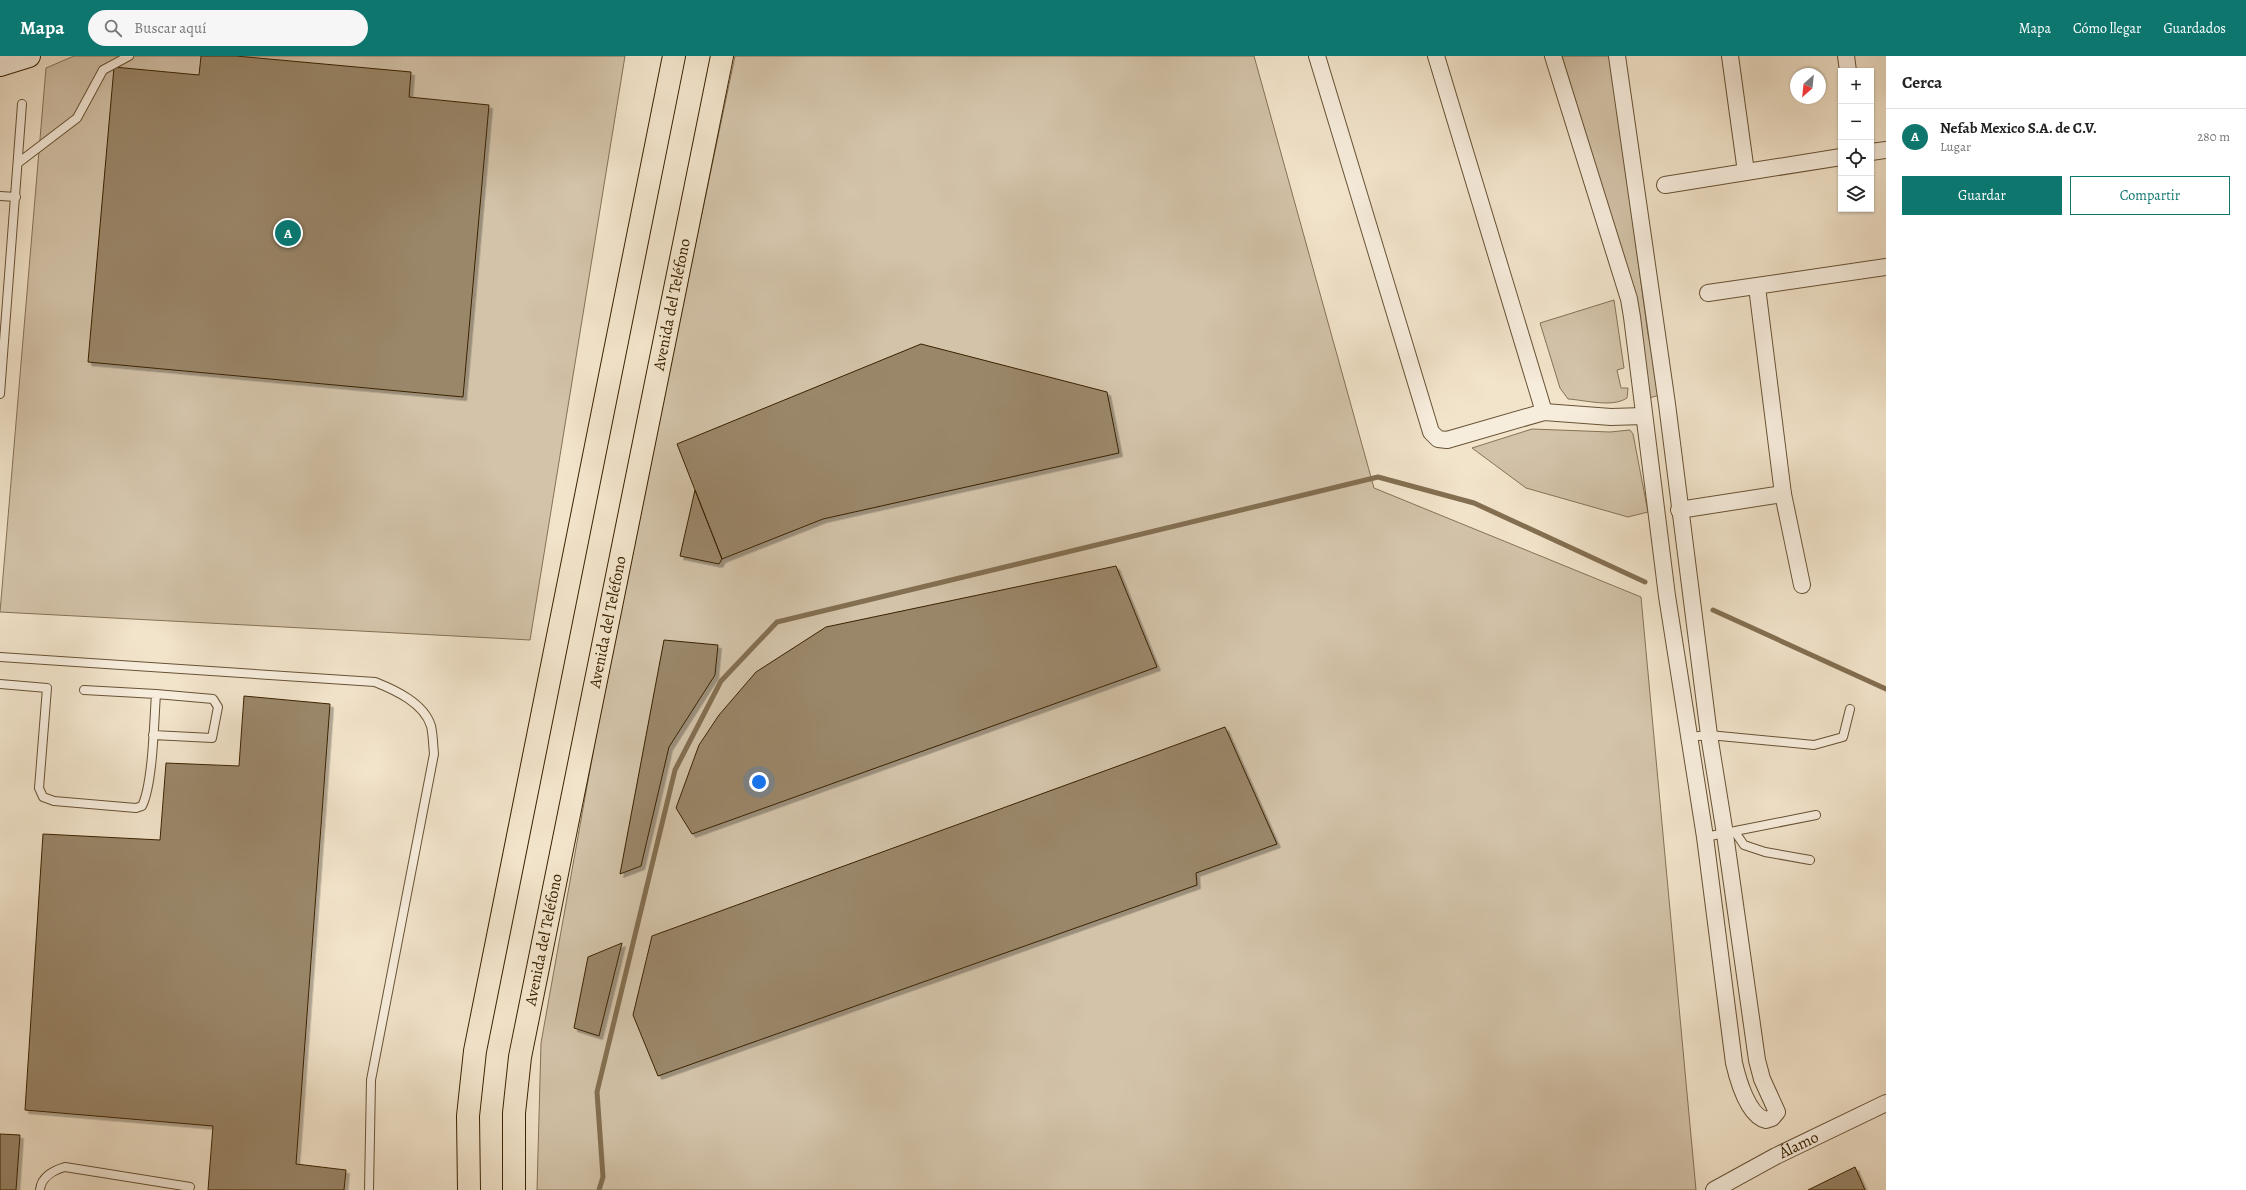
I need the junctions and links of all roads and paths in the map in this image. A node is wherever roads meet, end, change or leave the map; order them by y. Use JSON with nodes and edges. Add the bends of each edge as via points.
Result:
{"nodes":[{"id":1,"x":29,"y":56,"type":"edge"},
{"id":2,"x":129,"y":56,"type":"edge"},
{"id":3,"x":674,"y":56,"type":"edge"},
{"id":4,"x":722,"y":56,"type":"edge"},
{"id":5,"x":1317,"y":56,"type":"edge"},
{"id":6,"x":1436,"y":56,"type":"edge"},
{"id":7,"x":1553,"y":56,"type":"edge"},
{"id":8,"x":1617,"y":56,"type":"edge"},
{"id":9,"x":1730,"y":56,"type":"edge"},
{"id":10,"x":1846,"y":56,"type":"edge"},
{"id":11,"x":0,"y":65,"type":"edge"},
{"id":12,"x":1848,"y":68,"type":"edge"},
{"id":13,"x":22,"y":104,"type":"dead end"},
{"id":14,"x":1886,"y":150,"type":"edge"},
{"id":15,"x":1874,"y":152,"type":"edge"},
{"id":16,"x":1838,"y":157,"type":"edge"},
{"id":17,"x":18,"y":163,"type":"junction"},
{"id":18,"x":1746,"y":172,"type":"junction"},
{"id":19,"x":1665,"y":185,"type":"dead end"},
{"id":20,"x":0,"y":196,"type":"edge"},
{"id":21,"x":16,"y":197,"type":"junction"},
{"id":22,"x":1886,"y":266,"type":"edge"},
{"id":23,"x":1757,"y":287,"type":"junction"},
{"id":24,"x":1708,"y":293,"type":"dead end"},
{"id":25,"x":0,"y":394,"type":"edge"},
{"id":26,"x":1667,"y":404,"type":"junction"},
{"id":27,"x":1643,"y":411,"type":"junction"},
{"id":28,"x":1544,"y":412,"type":"junction"},
{"id":29,"x":1783,"y":494,"type":"junction"},
{"id":30,"x":1679,"y":510,"type":"junction"},
{"id":31,"x":1683,"y":545,"type":"junction"},
{"id":32,"x":1661,"y":548,"type":"junction"},
{"id":33,"x":1802,"y":585,"type":"dead end"},
{"id":34,"x":0,"y":657,"type":"edge"},
{"id":35,"x":0,"y":684,"type":"edge"},
{"id":36,"x":84,"y":690,"type":"dead end"},
{"id":37,"x":156,"y":694,"type":"junction"},
{"id":38,"x":1850,"y":709,"type":"dead end"},
{"id":39,"x":153,"y":734,"type":"junction"},
{"id":40,"x":1709,"y":735,"type":"junction"},
{"id":41,"x":1689,"y":737,"type":"junction"},
{"id":42,"x":1816,"y":815,"type":"dead end"},
{"id":43,"x":1730,"y":833,"type":"junction"},
{"id":44,"x":1705,"y":837,"type":"junction"},
{"id":45,"x":1810,"y":860,"type":"dead end"},
{"id":46,"x":1886,"y":1103,"type":"edge"},
{"id":47,"x":190,"y":1187,"type":"dead end"},
{"id":48,"x":40,"y":1190,"type":"edge"},
{"id":49,"x":369,"y":1190,"type":"edge"},
{"id":50,"x":469,"y":1190,"type":"edge"},
{"id":51,"x":514,"y":1190,"type":"edge"},
{"id":52,"x":1714,"y":1190,"type":"edge"}],
"edges":[{"from":1,"to":11,"type":"main road"},
{"from":2,"to":17,"type":"lane","via":[[103,70],[76,118]]},
{"from":3,"to":50,"type":"main road","via":[[475,1050],[468,1116]]},
{"from":4,"to":51,"type":"main road","name":"Avenida del Teléfono","via":[[520,1056],[514,1113]]},
{"from":5,"to":28,"type":"street","via":[[1431,432],[1438,439],[1447,440]]},
{"from":6,"to":28,"type":"street"},
{"from":7,"to":27,"type":"street","via":[[1629,299]]},
{"from":8,"to":26,"type":"street"},
{"from":9,"to":18,"type":"street"},
{"from":10,"to":12,"type":"street"},
{"from":13,"to":17,"type":"lane"},
{"from":14,"to":15,"type":"street"},
{"from":16,"to":18,"type":"street"},
{"from":17,"to":21,"type":"lane"},
{"from":18,"to":19,"type":"street"},
{"from":20,"to":21,"type":"lane"},
{"from":21,"to":25,"type":"lane"},
{"from":22,"to":23,"type":"street"},
{"from":23,"to":24,"type":"street"},
{"from":23,"to":29,"type":"street"},
{"from":26,"to":27,"type":"street"},
{"from":26,"to":30,"type":"street"},
{"from":27,"to":28,"type":"street","via":[[1611,417]]},
{"from":27,"to":32,"type":"street"},
{"from":29,"to":30,"type":"street"},
{"from":29,"to":33,"type":"street"},
{"from":30,"to":31,"type":"street"},
{"from":31,"to":32,"type":"street"},
{"from":31,"to":40,"type":"street"},
{"from":32,"to":41,"type":"street"},
{"from":34,"to":49,"type":"lane","via":[[375,682],[396,690],[416,704],[431,725],[434,754],[371,1080]]},
{"from":35,"to":39,"type":"lane","via":[[47,688],[39,788],[43,798],[136,808],[142,806],[145,800]]},
{"from":36,"to":37,"type":"lane"},
{"from":37,"to":39,"type":"lane"},
{"from":37,"to":39,"type":"lane","via":[[213,699],[218,707],[212,738]]},
{"from":38,"to":40,"type":"lane","via":[[1843,737],[1814,744]]},
{"from":40,"to":41,"type":"lane"},
{"from":40,"to":43,"type":"street"},
{"from":41,"to":44,"type":"street"},
{"from":42,"to":43,"type":"lane"},
{"from":43,"to":44,"type":"lane"},
{"from":43,"to":44,"type":"street","via":[[1757,1060],[1762,1079],[1776,1107],[1775,1115],[1766,1120],[1756,1116],[1744,1095],[1734,1063]]},
{"from":43,"to":45,"type":"lane","via":[[1744,845],[1765,852]]},
{"from":46,"to":52,"type":"street","name":"Álamo","via":[[1776,1156]]},
{"from":47,"to":48,"type":"lane","via":[[65,1167],[54,1170],[46,1177]]}]}
